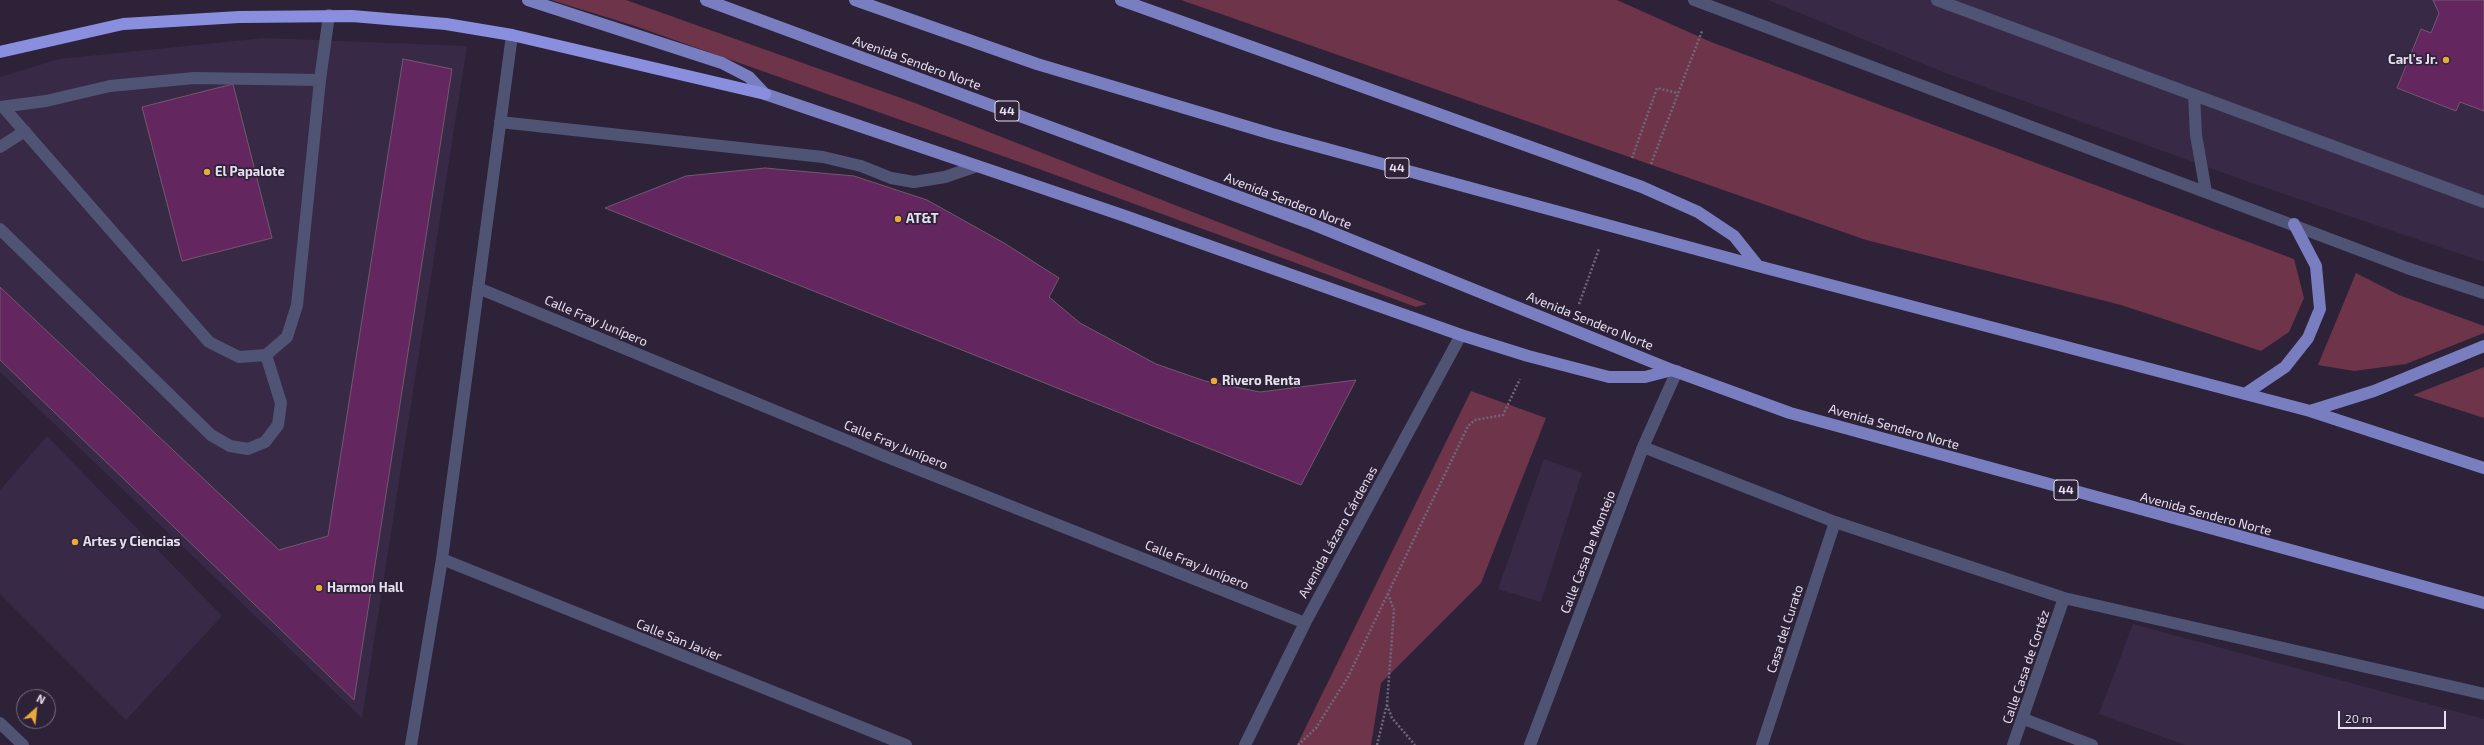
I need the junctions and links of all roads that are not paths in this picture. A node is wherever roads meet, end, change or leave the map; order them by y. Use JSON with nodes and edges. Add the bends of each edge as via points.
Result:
{"nodes":[{"id":1,"x":528,"y":0,"type":"edge"},
{"id":2,"x":706,"y":0,"type":"edge"},
{"id":3,"x":855,"y":0,"type":"edge"},
{"id":4,"x":1121,"y":0,"type":"edge"},
{"id":5,"x":1694,"y":0,"type":"edge"},
{"id":6,"x":1937,"y":0,"type":"edge"},
{"id":7,"x":329,"y":16,"type":"junction"},
{"id":8,"x":512,"y":35,"type":"junction"},
{"id":9,"x":0,"y":52,"type":"edge"},
{"id":10,"x":320,"y":80,"type":"junction"},
{"id":11,"x":765,"y":94,"type":"junction"},
{"id":12,"x":2194,"y":95,"type":"junction"},
{"id":13,"x":2,"y":108,"type":"edge"},
{"id":14,"x":500,"y":122,"type":"junction"},
{"id":15,"x":25,"y":131,"type":"junction"},
{"id":16,"x":0,"y":147,"type":"edge"},
{"id":17,"x":977,"y":166,"type":"junction"},
{"id":18,"x":2206,"y":192,"type":"junction"},
{"id":19,"x":2484,"y":202,"type":"edge"},
{"id":20,"x":2294,"y":224,"type":"junction"},
{"id":21,"x":0,"y":229,"type":"edge"},
{"id":22,"x":1758,"y":266,"type":"junction"},
{"id":23,"x":478,"y":288,"type":"junction"},
{"id":24,"x":2484,"y":293,"type":"edge"},
{"id":25,"x":1461,"y":335,"type":"junction"},
{"id":26,"x":2484,"y":346,"type":"edge"},
{"id":27,"x":266,"y":355,"type":"junction"},
{"id":28,"x":1675,"y":371,"type":"junction"},
{"id":29,"x":2245,"y":394,"type":"junction"},
{"id":30,"x":2310,"y":411,"type":"junction"},
{"id":31,"x":1643,"y":447,"type":"junction"},
{"id":32,"x":2484,"y":468,"type":"edge"},
{"id":33,"x":1835,"y":522,"type":"junction"},
{"id":34,"x":442,"y":559,"type":"junction"},
{"id":35,"x":2064,"y":598,"type":"junction"},
{"id":36,"x":2484,"y":603,"type":"edge"},
{"id":37,"x":1305,"y":623,"type":"junction"},
{"id":38,"x":2484,"y":694,"type":"edge"},
{"id":39,"x":2024,"y":718,"type":"junction"},
{"id":40,"x":0,"y":723,"type":"edge"},
{"id":41,"x":23,"y":745,"type":"edge"},
{"id":42,"x":411,"y":745,"type":"edge"},
{"id":43,"x":906,"y":745,"type":"edge"},
{"id":44,"x":1245,"y":745,"type":"edge"},
{"id":45,"x":1530,"y":745,"type":"edge"},
{"id":46,"x":1762,"y":745,"type":"edge"},
{"id":47,"x":2013,"y":745,"type":"edge"},
{"id":48,"x":2092,"y":745,"type":"edge"}],
"edges":[{"from":1,"to":11,"type":"main road","via":[[722,63],[749,77]]},
{"from":2,"to":28,"type":"main road","name":"Avenida Sendero Norte","number":"44","via":[[1307,222]]},
{"from":3,"to":22,"type":"main road","number":"44","via":[[1037,64],[1272,134]]},
{"from":4,"to":22,"type":"main road","via":[[1642,187],[1698,212],[1734,236]]},
{"from":5,"to":18,"type":"street"},
{"from":6,"to":12,"type":"street"},
{"from":7,"to":8,"type":"highway","via":[[446,24]]},
{"from":7,"to":9,"type":"highway","via":[[239,17],[123,24]]},
{"from":7,"to":10,"type":"street"},
{"from":8,"to":11,"type":"highway"},
{"from":8,"to":14,"type":"street"},
{"from":10,"to":13,"type":"street","via":[[186,79],[110,86]]},
{"from":10,"to":27,"type":"street","via":[[297,305],[287,337]]},
{"from":11,"to":17,"type":"main road"},
{"from":12,"to":18,"type":"street","via":[[2196,134]]},
{"from":12,"to":19,"type":"street"},
{"from":13,"to":15,"type":"street"},
{"from":14,"to":17,"type":"street","via":[[823,157],[861,166],[891,178],[914,182],[945,177]]},
{"from":14,"to":23,"type":"street"},
{"from":15,"to":16,"type":"street"},
{"from":15,"to":27,"type":"street","via":[[209,342],[239,357]]},
{"from":17,"to":25,"type":"main road"},
{"from":18,"to":20,"type":"street"},
{"from":20,"to":24,"type":"street","via":[[2407,268]]},
{"from":20,"to":29,"type":"main road","via":[[2316,266],[2320,309],[2308,338],[2285,367]]},
{"from":21,"to":27,"type":"street","via":[[211,435],[230,446],[248,449],[265,442],[278,425],[281,403]]},
{"from":22,"to":29,"type":"main road","number":"44"},
{"from":23,"to":34,"type":"street"},
{"from":23,"to":37,"type":"street","name":"Calle Fray Junípero","via":[[882,455]]},
{"from":25,"to":28,"type":"main road","via":[[1609,377],[1645,377]]},
{"from":25,"to":37,"type":"street","name":"Avenida Lázaro Cárdenas"},
{"from":26,"to":30,"type":"main road","via":[[2374,391]]},
{"from":28,"to":31,"type":"street","name":"Calle Casa De Montejo"},
{"from":28,"to":36,"type":"main road","name":"Avenida Sendero Norte","number":"44","via":[[1790,413]]},
{"from":29,"to":30,"type":"main road","number":"44"},
{"from":30,"to":32,"type":"main road","number":"44"},
{"from":31,"to":33,"type":"street"},
{"from":31,"to":45,"type":"street","name":"Calle Casa De Montejo"},
{"from":33,"to":35,"type":"street"},
{"from":33,"to":46,"type":"street","name":"Casa del Curato"},
{"from":34,"to":42,"type":"street"},
{"from":34,"to":43,"type":"street","name":"Calle San Javier"},
{"from":35,"to":38,"type":"street"},
{"from":35,"to":39,"type":"street","name":"Calle Casa de Cortéz"},
{"from":37,"to":44,"type":"street","name":"Avenida Lázaro Cárdenas"},
{"from":39,"to":47,"type":"street","name":"Calle Casa de Cortéz"},
{"from":39,"to":48,"type":"street"},
{"from":40,"to":41,"type":"street"}]}
